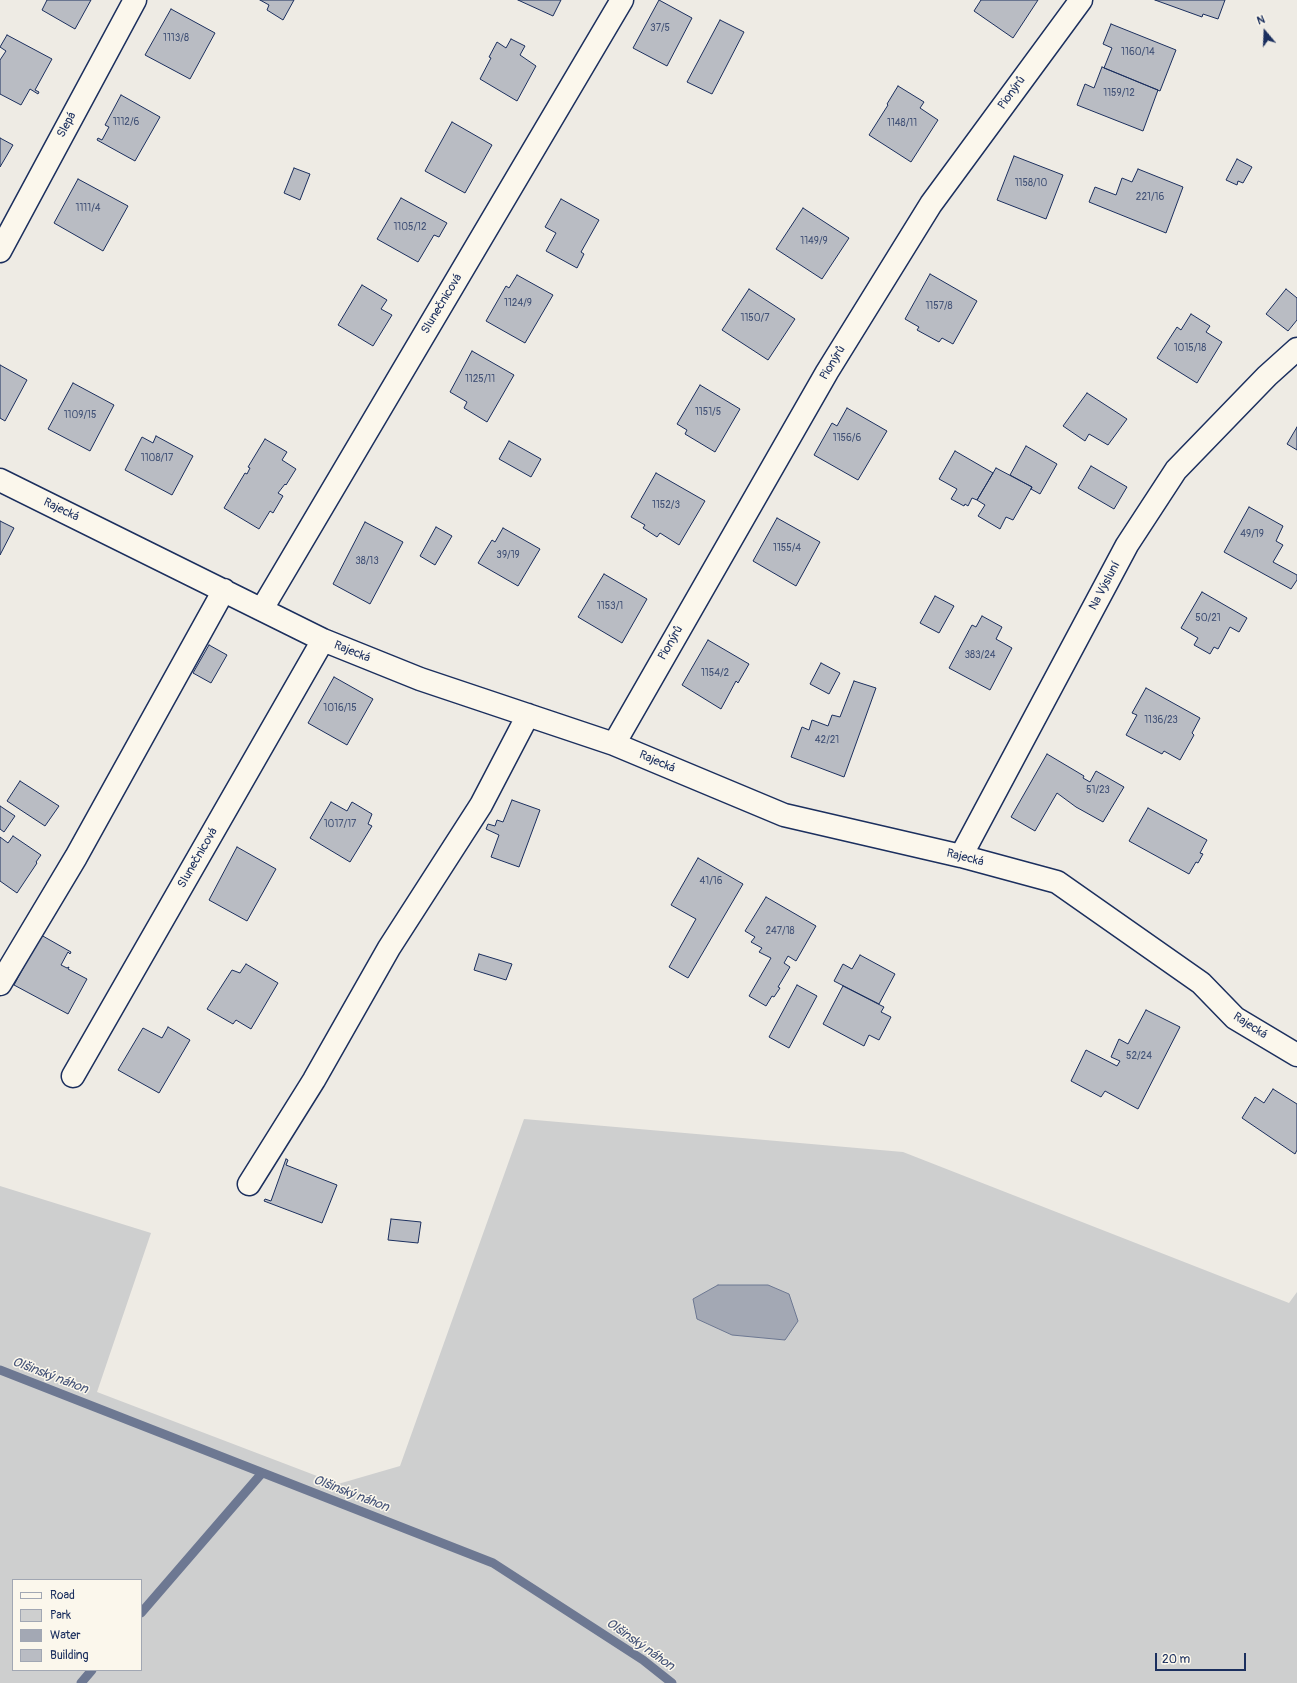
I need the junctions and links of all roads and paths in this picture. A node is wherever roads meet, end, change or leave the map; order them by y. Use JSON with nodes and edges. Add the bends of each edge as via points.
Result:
{"nodes":[{"id":1,"x":135,"y":0,"type":"edge"},
{"id":2,"x":622,"y":0,"type":"edge"},
{"id":3,"x":1081,"y":0,"type":"edge"},
{"id":4,"x":0,"y":250,"type":"edge"},
{"id":5,"x":1297,"y":349,"type":"edge"},
{"id":6,"x":0,"y":480,"type":"edge"},
{"id":7,"x":224,"y":590,"type":"junction"},
{"id":8,"x":262,"y":609,"type":"junction"},
{"id":9,"x":323,"y":640,"type":"junction"},
{"id":10,"x":528,"y":715,"type":"junction"},
{"id":11,"x":614,"y":744,"type":"junction"},
{"id":12,"x":960,"y":856,"type":"junction"},
{"id":13,"x":0,"y":984,"type":"edge"},
{"id":14,"x":1297,"y":1055,"type":"edge"},
{"id":15,"x":73,"y":1076,"type":"dead end"},
{"id":16,"x":249,"y":1184,"type":"dead end"}],
"edges":[{"from":1,"to":4,"type":"street","name":"Slepá"},
{"from":2,"to":8,"type":"street","name":"Slunečnicová"},
{"from":3,"to":11,"type":"street","name":"Pionýrů","via":[[931,204],[826,372]]},
{"from":5,"to":12,"type":"street","name":"Na Výsluní","via":[[1267,376],[1176,470],[1127,545]]},
{"from":6,"to":7,"type":"street","name":"Rajecká"},
{"from":7,"to":8,"type":"street","name":"Rajecká"},
{"from":7,"to":13,"type":"street","via":[[76,857]]},
{"from":8,"to":9,"type":"street","name":"Rajecká"},
{"from":9,"to":10,"type":"street","name":"Rajecká","via":[[420,680]]},
{"from":9,"to":15,"type":"street","name":"Slunečnicová"},
{"from":10,"to":11,"type":"street","name":"Rajecká"},
{"from":10,"to":16,"type":"street","via":[[481,805],[389,948],[314,1080]]},
{"from":11,"to":12,"type":"street","name":"Rajecká","via":[[784,815]]},
{"from":12,"to":14,"type":"street","name":"Rajecká","via":[[1057,882],[1201,983],[1235,1018]]}]}
